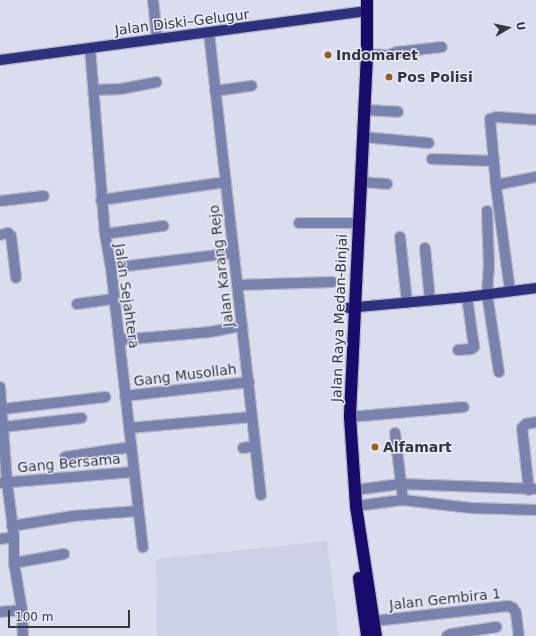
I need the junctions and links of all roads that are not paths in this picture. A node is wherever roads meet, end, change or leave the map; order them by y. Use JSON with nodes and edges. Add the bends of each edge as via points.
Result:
{"nodes":[{"id":1,"x":153,"y":0,"type":"edge"},
{"id":2,"x":365,"y":3,"type":"edge"},
{"id":3,"x":209,"y":33,"type":"junction"},
{"id":4,"x":157,"y":39,"type":"junction"},
{"id":5,"x":442,"y":47,"type":"dead end"},
{"id":6,"x":90,"y":48,"type":"junction"},
{"id":7,"x":367,"y":54,"type":"junction"},
{"id":8,"x":0,"y":60,"type":"edge"},
{"id":9,"x":156,"y":82,"type":"dead end"},
{"id":10,"x":252,"y":86,"type":"dead end"},
{"id":11,"x":94,"y":90,"type":"junction"},
{"id":12,"x":216,"y":91,"type":"junction"},
{"id":13,"x":364,"y":110,"type":"junction"},
{"id":14,"x":398,"y":112,"type":"dead end"},
{"id":15,"x":536,"y":120,"type":"edge"},
{"id":16,"x":363,"y":136,"type":"junction"},
{"id":17,"x":429,"y":143,"type":"dead end"},
{"id":18,"x":432,"y":159,"type":"dead end"},
{"id":19,"x":494,"y":161,"type":"junction"},
{"id":20,"x":536,"y":177,"type":"edge"},
{"id":21,"x":226,"y":182,"type":"junction"},
{"id":22,"x":360,"y":182,"type":"junction"},
{"id":23,"x":387,"y":184,"type":"dead end"},
{"id":24,"x":496,"y":185,"type":"junction"},
{"id":25,"x":44,"y":196,"type":"dead end"},
{"id":26,"x":101,"y":200,"type":"junction"},
{"id":27,"x":0,"y":201,"type":"edge"},
{"id":28,"x":487,"y":211,"type":"dead end"},
{"id":29,"x":299,"y":223,"type":"dead end"},
{"id":30,"x":351,"y":223,"type":"junction"},
{"id":31,"x":163,"y":226,"type":"dead end"},
{"id":32,"x":105,"y":234,"type":"junction"},
{"id":33,"x":0,"y":235,"type":"edge"},
{"id":34,"x":400,"y":237,"type":"dead end"},
{"id":35,"x":425,"y":248,"type":"dead end"},
{"id":36,"x":234,"y":253,"type":"junction"},
{"id":37,"x":111,"y":268,"type":"junction"},
{"id":38,"x":16,"y":278,"type":"dead end"},
{"id":39,"x":332,"y":282,"type":"dead end"},
{"id":40,"x":238,"y":286,"type":"junction"},
{"id":41,"x":536,"y":288,"type":"edge"},
{"id":42,"x":510,"y":291,"type":"junction"},
{"id":43,"x":487,"y":294,"type":"junction"},
{"id":44,"x":467,"y":297,"type":"junction"},
{"id":45,"x":114,"y":299,"type":"junction"},
{"id":46,"x":430,"y":301,"type":"junction"},
{"id":47,"x":77,"y":304,"type":"dead end"},
{"id":48,"x":407,"y":304,"type":"junction"},
{"id":49,"x":351,"y":308,"type":"junction"},
{"id":50,"x":242,"y":326,"type":"junction"},
{"id":51,"x":120,"y":340,"type":"junction"},
{"id":52,"x":458,"y":350,"type":"dead end"},
{"id":53,"x":499,"y":372,"type":"dead end"},
{"id":54,"x":248,"y":382,"type":"junction"},
{"id":55,"x":0,"y":388,"type":"edge"},
{"id":56,"x":105,"y":396,"type":"dead end"},
{"id":57,"x":125,"y":396,"type":"junction"},
{"id":58,"x":464,"y":407,"type":"dead end"},
{"id":59,"x":3,"y":409,"type":"junction"},
{"id":60,"x":252,"y":417,"type":"junction"},
{"id":61,"x":350,"y":417,"type":"junction"},
{"id":62,"x":81,"y":418,"type":"dead end"},
{"id":63,"x":536,"y":422,"type":"edge"},
{"id":64,"x":3,"y":427,"type":"junction"},
{"id":65,"x":129,"y":428,"type":"junction"},
{"id":66,"x":395,"y":433,"type":"dead end"},
{"id":67,"x":2,"y":444,"type":"edge"},
{"id":68,"x":255,"y":446,"type":"junction"},
{"id":69,"x":130,"y":447,"type":"junction"},
{"id":70,"x":243,"y":448,"type":"dead end"},
{"id":71,"x":65,"y":457,"type":"dead end"},
{"id":72,"x":133,"y":472,"type":"junction"},
{"id":73,"x":3,"y":482,"type":"edge"},
{"id":74,"x":400,"y":484,"type":"junction"},
{"id":75,"x":355,"y":490,"type":"junction"},
{"id":76,"x":533,"y":490,"type":"edge"},
{"id":77,"x":261,"y":495,"type":"dead end"},
{"id":78,"x":403,"y":500,"type":"junction"},
{"id":79,"x":5,"y":503,"type":"edge"},
{"id":80,"x":356,"y":506,"type":"junction"},
{"id":81,"x":138,"y":511,"type":"junction"},
{"id":82,"x":536,"y":513,"type":"edge"},
{"id":83,"x":12,"y":526,"type":"junction"},
{"id":84,"x":14,"y":537,"type":"junction"},
{"id":85,"x":0,"y":538,"type":"edge"},
{"id":86,"x":142,"y":547,"type":"dead end"},
{"id":87,"x":64,"y":554,"type":"dead end"},
{"id":88,"x":14,"y":563,"type":"junction"},
{"id":89,"x":22,"y":610,"type":"junction"},
{"id":90,"x":0,"y":612,"type":"edge"},
{"id":91,"x":374,"y":621,"type":"junction"},
{"id":92,"x":496,"y":627,"type":"dead end"},
{"id":93,"x":23,"y":636,"type":"edge"},
{"id":94,"x":367,"y":636,"type":"edge"},
{"id":95,"x":376,"y":636,"type":"edge"},
{"id":96,"x":447,"y":636,"type":"edge"},
{"id":97,"x":519,"y":636,"type":"edge"}],
"edges":[{"from":1,"to":4,"type":"street"},
{"from":2,"to":3,"type":"main road","name":"Jalan Diski–Gelugur"},
{"from":2,"to":7,"type":"highway","name":"Jalan Raya Medan-Binjai"},
{"from":2,"to":30,"type":"highway","name":"Jalan Raya Medan-Binjai"},
{"from":3,"to":4,"type":"main road","name":"Jalan Diski–Gelugur"},
{"from":3,"to":12,"type":"street","name":"Jalan Karang Rejo"},
{"from":4,"to":6,"type":"main road","name":"Jalan Diski–Gelugur"},
{"from":5,"to":7,"type":"street","via":[[389,55]]},
{"from":6,"to":8,"type":"main road","name":"Jalan Diski–Gelugur"},
{"from":6,"to":11,"type":"street","name":"Jalan Sejahtera"},
{"from":7,"to":13,"type":"highway","name":"Jalan Raya Medan-Binjai"},
{"from":9,"to":11,"type":"street","via":[[121,89]]},
{"from":10,"to":12,"type":"street"},
{"from":11,"to":26,"type":"street","name":"Jalan Sejahtera"},
{"from":12,"to":21,"type":"street","name":"Jalan Karang Rejo"},
{"from":13,"to":14,"type":"street"},
{"from":13,"to":16,"type":"highway","name":"Jalan Raya Medan-Binjai"},
{"from":15,"to":19,"type":"street","via":[[491,118]]},
{"from":16,"to":17,"type":"street"},
{"from":16,"to":22,"type":"highway","name":"Jalan Raya Medan-Binjai"},
{"from":18,"to":19,"type":"street"},
{"from":19,"to":24,"type":"street"},
{"from":20,"to":24,"type":"street"},
{"from":21,"to":26,"type":"street"},
{"from":21,"to":36,"type":"street","name":"Jalan Karang Rejo"},
{"from":22,"to":23,"type":"street"},
{"from":22,"to":49,"type":"highway","name":"Jalan Raya Medan-Binjai"},
{"from":24,"to":42,"type":"street"},
{"from":25,"to":27,"type":"street"},
{"from":26,"to":32,"type":"street","name":"Jalan Sejahtera"},
{"from":28,"to":43,"type":"street"},
{"from":29,"to":30,"type":"street"},
{"from":30,"to":49,"type":"highway","name":"Jalan Raya Medan-Binjai"},
{"from":31,"to":32,"type":"street"},
{"from":32,"to":37,"type":"street","name":"Jalan Sejahtera"},
{"from":33,"to":38,"type":"street","via":[[8,233],[11,236]]},
{"from":34,"to":48,"type":"street"},
{"from":35,"to":46,"type":"street"},
{"from":36,"to":37,"type":"street"},
{"from":36,"to":40,"type":"street","name":"Jalan Karang Rejo"},
{"from":37,"to":45,"type":"street","name":"Jalan Sejahtera"},
{"from":39,"to":40,"type":"street"},
{"from":40,"to":50,"type":"street","name":"Jalan Karang Rejo"},
{"from":41,"to":42,"type":"main road"},
{"from":42,"to":43,"type":"main road"},
{"from":43,"to":44,"type":"main road"},
{"from":43,"to":53,"type":"street"},
{"from":44,"to":46,"type":"main road"},
{"from":44,"to":52,"type":"street","via":[[474,347]]},
{"from":45,"to":47,"type":"street"},
{"from":45,"to":51,"type":"street","name":"Jalan Sejahtera"},
{"from":46,"to":48,"type":"main road"},
{"from":48,"to":49,"type":"main road"},
{"from":49,"to":61,"type":"highway","name":"Jalan Raya Medan-Binjai"},
{"from":49,"to":94,"type":"highway","name":"Jalan Raya Medan-Binjai","via":[[343,417],[349,507]]},
{"from":50,"to":51,"type":"street","via":[[210,332]]},
{"from":50,"to":54,"type":"street","name":"Jalan Karang Rejo"},
{"from":51,"to":57,"type":"street","name":"Jalan Sejahtera"},
{"from":54,"to":57,"type":"street","name":"Gang Musollah"},
{"from":54,"to":60,"type":"street","name":"Jalan Karang Rejo"},
{"from":55,"to":59,"type":"street"},
{"from":56,"to":59,"type":"street"},
{"from":57,"to":65,"type":"street","name":"Jalan Sejahtera"},
{"from":58,"to":61,"type":"street"},
{"from":59,"to":64,"type":"street"},
{"from":60,"to":65,"type":"street"},
{"from":60,"to":68,"type":"street","name":"Jalan Karang Rejo"},
{"from":61,"to":75,"type":"highway","name":"Jalan Raya Medan-Binjai"},
{"from":62,"to":64,"type":"street"},
{"from":63,"to":76,"type":"street","via":[[526,424],[522,428]]},
{"from":64,"to":67,"type":"street"},
{"from":65,"to":69,"type":"street","name":"Jalan Sejahtera"},
{"from":66,"to":74,"type":"street"},
{"from":67,"to":73,"type":"street"},
{"from":68,"to":70,"type":"street"},
{"from":68,"to":77,"type":"street","name":"Jalan Karang Rejo"},
{"from":69,"to":71,"type":"street"},
{"from":69,"to":72,"type":"street","name":"Jalan Sejahtera"},
{"from":72,"to":73,"type":"street","name":"Gang Bersama"},
{"from":72,"to":81,"type":"street","name":"Jalan Sejahtera"},
{"from":73,"to":79,"type":"street"},
{"from":74,"to":75,"type":"street"},
{"from":74,"to":76,"type":"street"},
{"from":74,"to":78,"type":"street"},
{"from":75,"to":80,"type":"highway","name":"Jalan Raya Medan-Binjai"},
{"from":78,"to":80,"type":"street"},
{"from":78,"to":82,"type":"street"},
{"from":79,"to":83,"type":"street"},
{"from":80,"to":91,"type":"highway","name":"Jalan Raya Medan-Binjai"},
{"from":81,"to":83,"type":"street","via":[[73,516]]},
{"from":81,"to":86,"type":"street","name":"Jalan Sejahtera"},
{"from":83,"to":84,"type":"street"},
{"from":84,"to":85,"type":"street"},
{"from":84,"to":88,"type":"street"},
{"from":87,"to":88,"type":"street"},
{"from":88,"to":89,"type":"street"},
{"from":89,"to":90,"type":"street"},
{"from":89,"to":93,"type":"street"},
{"from":91,"to":95,"type":"highway","name":"Jalan Raya Medan-Binjai"},
{"from":91,"to":97,"type":"street","name":"Jalan Gembira 1","via":[[508,606],[516,613]]},
{"from":92,"to":96,"type":"street"}]}
